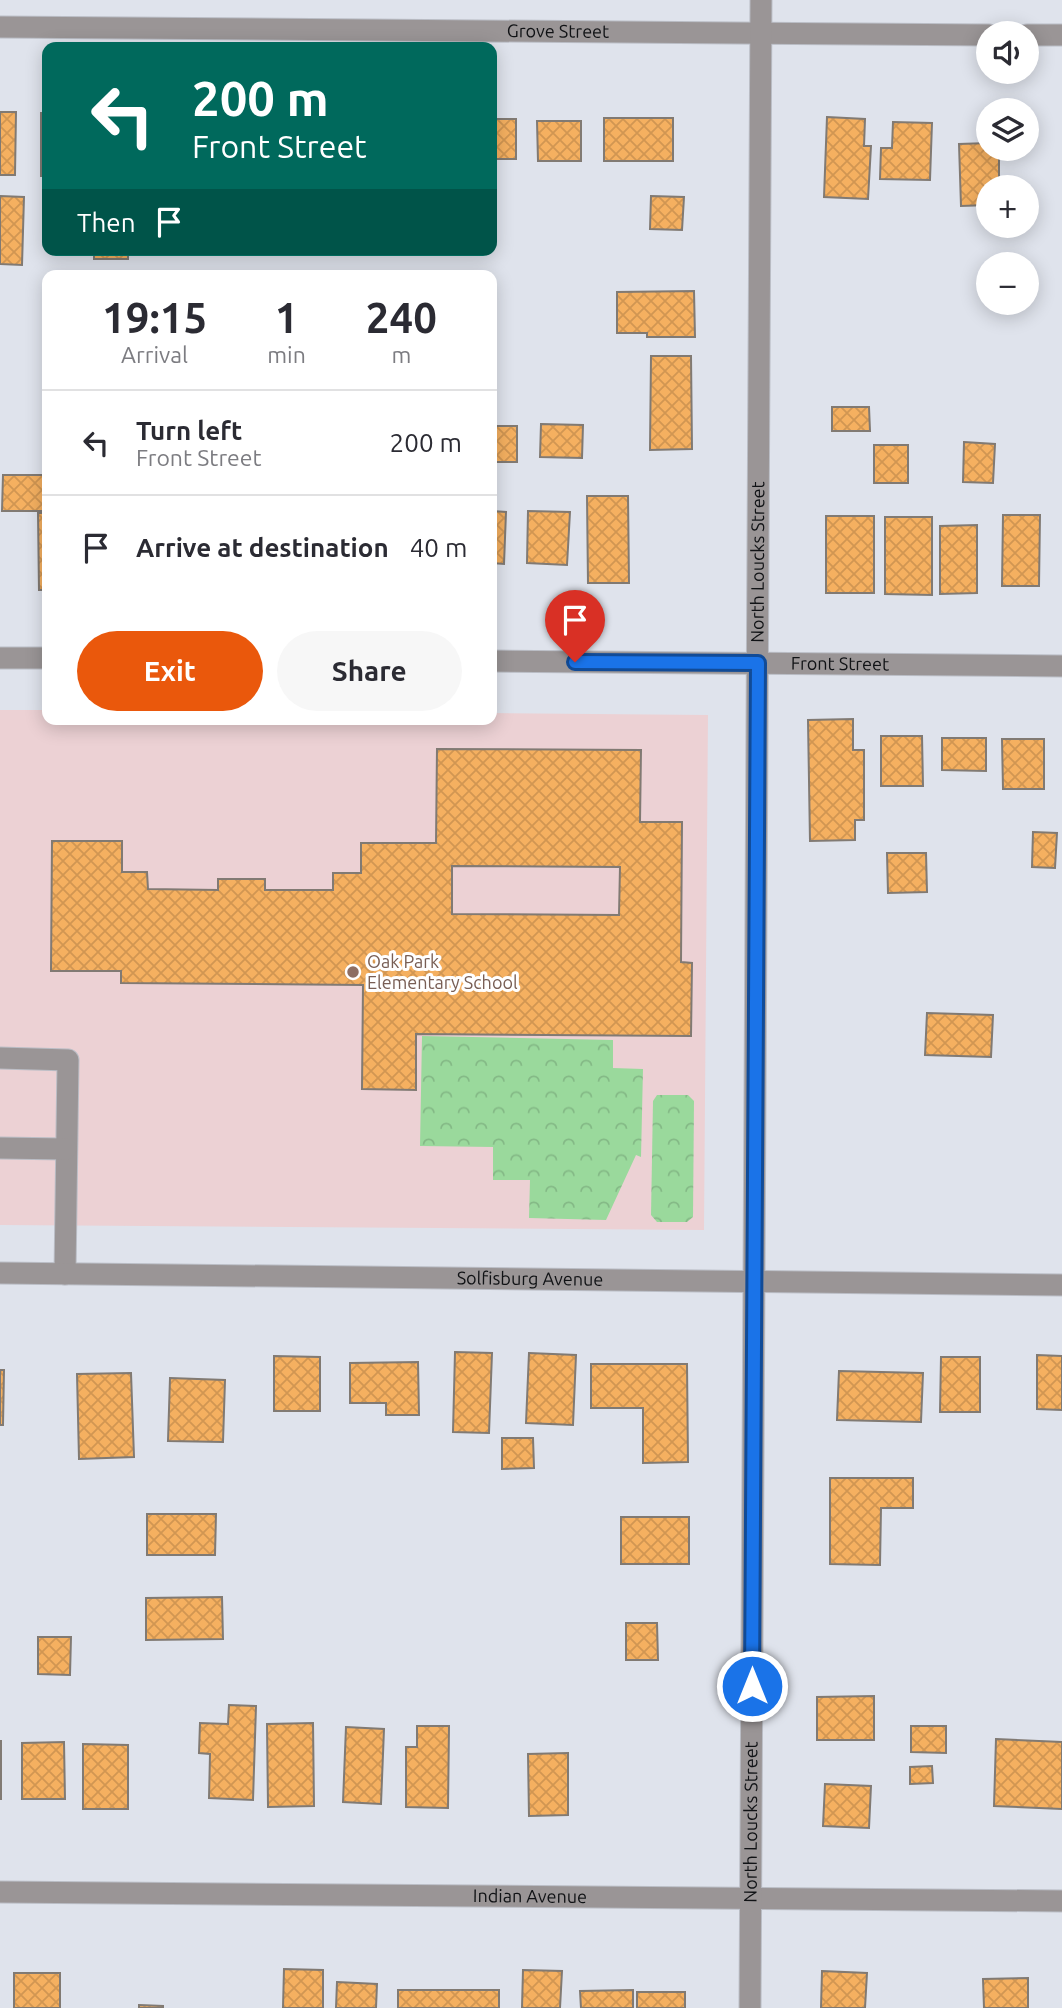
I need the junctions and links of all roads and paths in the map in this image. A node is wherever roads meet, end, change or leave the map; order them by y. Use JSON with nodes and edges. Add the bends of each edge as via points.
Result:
{"nodes":[{"id":1,"x":761,"y":0,"type":"edge"},
{"id":2,"x":0,"y":27,"type":"edge"},
{"id":3,"x":760,"y":34,"type":"junction"},
{"id":4,"x":976,"y":35,"type":"edge"},
{"id":5,"x":1039,"y":35,"type":"edge"},
{"id":6,"x":1062,"y":35,"type":"edge"},
{"id":7,"x":0,"y":658,"type":"edge"},
{"id":8,"x":42,"y":658,"type":"edge"},
{"id":9,"x":497,"y":662,"type":"edge"},
{"id":10,"x":758,"y":663,"type":"junction"},
{"id":11,"x":1062,"y":666,"type":"edge"},
{"id":12,"x":0,"y":1058,"type":"edge"},
{"id":13,"x":0,"y":1148,"type":"edge"},
{"id":14,"x":66,"y":1149,"type":"junction"},
{"id":15,"x":0,"y":1273,"type":"edge"},
{"id":16,"x":65,"y":1274,"type":"junction"},
{"id":17,"x":753,"y":1283,"type":"junction"},
{"id":18,"x":1062,"y":1285,"type":"edge"},
{"id":19,"x":0,"y":1892,"type":"edge"},
{"id":20,"x":751,"y":1897,"type":"junction"},
{"id":21,"x":1062,"y":1901,"type":"edge"},
{"id":22,"x":750,"y":2008,"type":"edge"}],
"edges":[{"from":1,"to":3,"type":"street","name":"North Loucks Street"},
{"from":2,"to":3,"type":"street","name":"Grove Street"},
{"from":3,"to":4,"type":"street","name":"Grove Street"},
{"from":3,"to":10,"type":"street","name":"North Loucks Street"},
{"from":5,"to":6,"type":"street"},
{"from":7,"to":8,"type":"street"},
{"from":9,"to":10,"type":"street","name":"Front Street"},
{"from":10,"to":11,"type":"street","name":"Front Street"},
{"from":10,"to":17,"type":"street","name":"North Loucks Street"},
{"from":12,"to":14,"type":"street","via":[[68,1060]]},
{"from":13,"to":14,"type":"street"},
{"from":14,"to":16,"type":"street"},
{"from":15,"to":16,"type":"street","name":"Solfisburg Avenue"},
{"from":16,"to":17,"type":"street","name":"Solfisburg Avenue"},
{"from":17,"to":18,"type":"street","name":"Solfisburg Avenue"},
{"from":17,"to":20,"type":"street","name":"North Loucks Street"},
{"from":19,"to":20,"type":"street","name":"Indian Avenue"},
{"from":20,"to":21,"type":"street","name":"Indian Avenue"},
{"from":20,"to":22,"type":"street","name":"North Loucks Street"}]}
